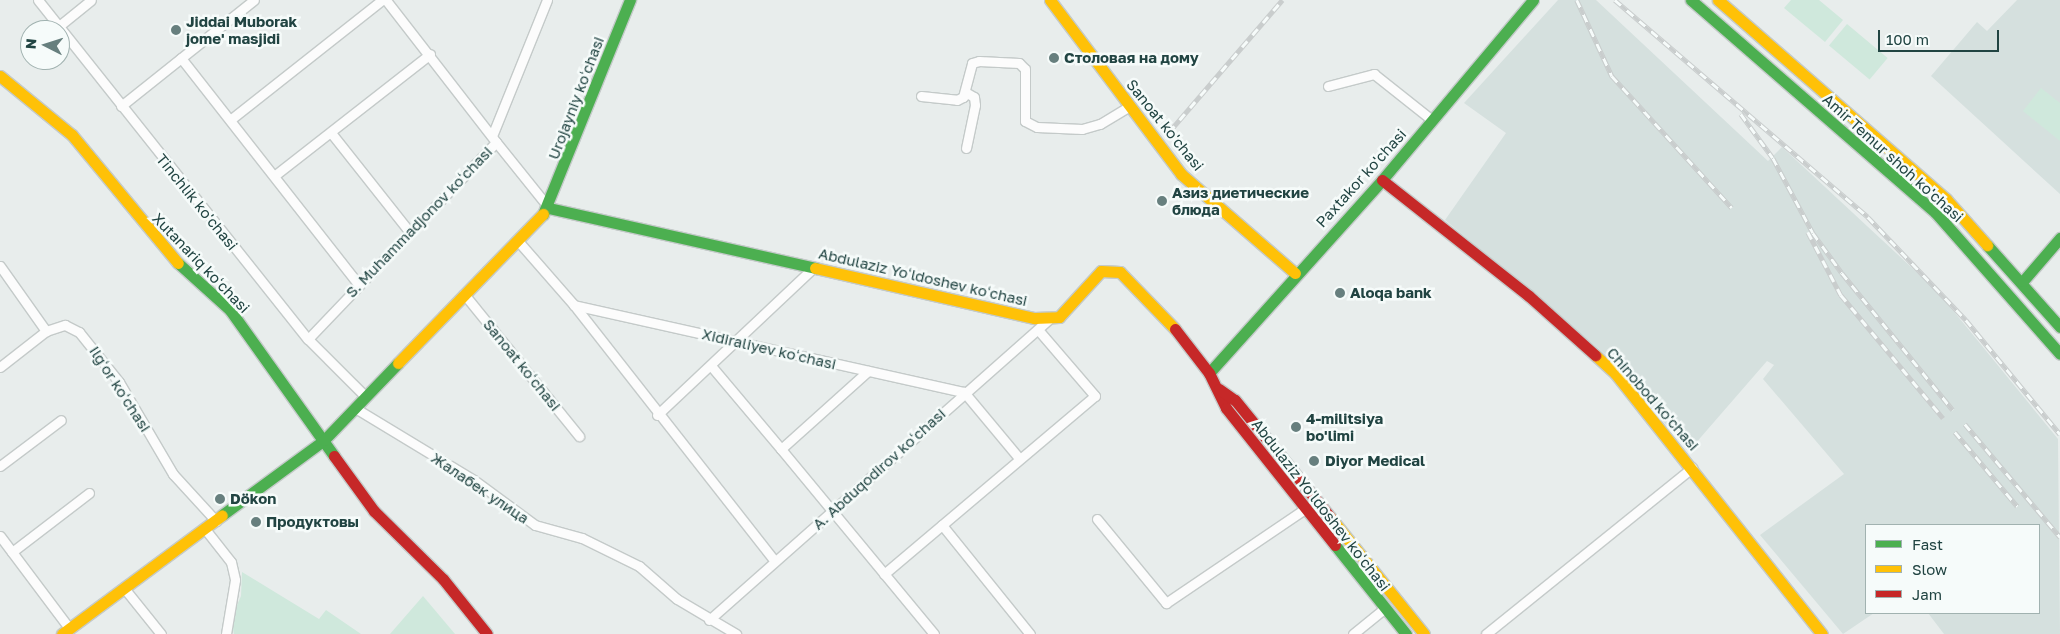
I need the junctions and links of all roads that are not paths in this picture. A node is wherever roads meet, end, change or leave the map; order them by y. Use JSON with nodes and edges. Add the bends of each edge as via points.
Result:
{"nodes":[{"id":1,"x":38,"y":0,"type":"edge"},
{"id":2,"x":91,"y":0,"type":"edge"},
{"id":3,"x":254,"y":0,"type":"edge"},
{"id":4,"x":382,"y":0,"type":"edge"},
{"id":5,"x":386,"y":0,"type":"edge"},
{"id":6,"x":547,"y":0,"type":"edge"},
{"id":7,"x":630,"y":0,"type":"edge"},
{"id":8,"x":1050,"y":0,"type":"edge"},
{"id":9,"x":1533,"y":0,"type":"edge"},
{"id":10,"x":1691,"y":0,"type":"edge"},
{"id":11,"x":1718,"y":0,"type":"edge"},
{"id":12,"x":54,"y":20,"type":"edge"},
{"id":13,"x":66,"y":20,"type":"edge"},
{"id":14,"x":70,"y":40,"type":"edge"},
{"id":15,"x":430,"y":54,"type":"junction"},
{"id":16,"x":181,"y":58,"type":"junction"},
{"id":17,"x":0,"y":76,"type":"edge"},
{"id":18,"x":1328,"y":86,"type":"dead end"},
{"id":19,"x":965,"y":92,"type":"junction"},
{"id":20,"x":921,"y":96,"type":"dead end"},
{"id":21,"x":121,"y":106,"type":"junction"},
{"id":22,"x":1130,"y":106,"type":"junction"},
{"id":23,"x":230,"y":120,"type":"junction"},
{"id":24,"x":1432,"y":120,"type":"junction"},
{"id":25,"x":332,"y":134,"type":"junction"},
{"id":26,"x":494,"y":139,"type":"junction"},
{"id":27,"x":966,"y":148,"type":"dead end"},
{"id":28,"x":274,"y":176,"type":"junction"},
{"id":29,"x":1382,"y":180,"type":"junction"},
{"id":30,"x":549,"y":208,"type":"junction"},
{"id":31,"x":409,"y":230,"type":"junction"},
{"id":32,"x":2060,"y":238,"type":"edge"},
{"id":33,"x":518,"y":241,"type":"junction"},
{"id":34,"x":0,"y":266,"type":"edge"},
{"id":35,"x":814,"y":267,"type":"junction"},
{"id":36,"x":1295,"y":274,"type":"junction"},
{"id":37,"x":2023,"y":281,"type":"junction"},
{"id":38,"x":359,"y":285,"type":"junction"},
{"id":39,"x":464,"y":294,"type":"junction"},
{"id":40,"x":574,"y":305,"type":"junction"},
{"id":41,"x":1049,"y":319,"type":"junction"},
{"id":42,"x":2060,"y":327,"type":"edge"},
{"id":43,"x":46,"y":331,"type":"junction"},
{"id":44,"x":1040,"y":331,"type":"junction"},
{"id":45,"x":308,"y":338,"type":"junction"},
{"id":46,"x":738,"y":342,"type":"junction"},
{"id":47,"x":2060,"y":354,"type":"edge"},
{"id":48,"x":0,"y":366,"type":"edge"},
{"id":49,"x":712,"y":367,"type":"junction"},
{"id":50,"x":868,"y":371,"type":"junction"},
{"id":51,"x":1209,"y":373,"type":"junction"},
{"id":52,"x":1219,"y":389,"type":"junction"},
{"id":53,"x":964,"y":392,"type":"junction"},
{"id":54,"x":365,"y":396,"type":"junction"},
{"id":55,"x":355,"y":408,"type":"junction"},
{"id":56,"x":657,"y":415,"type":"junction"},
{"id":57,"x":61,"y":420,"type":"dead end"},
{"id":58,"x":579,"y":436,"type":"dead end"},
{"id":59,"x":324,"y":440,"type":"junction"},
{"id":60,"x":781,"y":449,"type":"junction"},
{"id":61,"x":1019,"y":458,"type":"junction"},
{"id":62,"x":0,"y":466,"type":"edge"},
{"id":63,"x":1692,"y":468,"type":"junction"},
{"id":64,"x":89,"y":493,"type":"dead end"},
{"id":65,"x":1305,"y":508,"type":"junction"},
{"id":66,"x":832,"y":512,"type":"junction"},
{"id":67,"x":1096,"y":518,"type":"dead end"},
{"id":68,"x":1330,"y":519,"type":"junction"},
{"id":69,"x":216,"y":520,"type":"junction"},
{"id":70,"x":942,"y":525,"type":"junction"},
{"id":71,"x":1320,"y":527,"type":"junction"},
{"id":72,"x":205,"y":529,"type":"junction"},
{"id":73,"x":0,"y":536,"type":"edge"},
{"id":74,"x":6,"y":549,"type":"edge"},
{"id":75,"x":774,"y":560,"type":"junction"},
{"id":76,"x":884,"y":574,"type":"junction"},
{"id":77,"x":124,"y":588,"type":"junction"},
{"id":78,"x":1384,"y":609,"type":"junction"},
{"id":79,"x":709,"y":620,"type":"junction"},
{"id":80,"x":66,"y":631,"type":"edge"},
{"id":81,"x":161,"y":634,"type":"edge"},
{"id":82,"x":226,"y":634,"type":"edge"},
{"id":83,"x":487,"y":634,"type":"edge"},
{"id":84,"x":736,"y":634,"type":"edge"},
{"id":85,"x":934,"y":634,"type":"edge"},
{"id":86,"x":1030,"y":634,"type":"edge"},
{"id":87,"x":1353,"y":634,"type":"edge"},
{"id":88,"x":1406,"y":634,"type":"edge"},
{"id":89,"x":1424,"y":634,"type":"edge"},
{"id":90,"x":1486,"y":634,"type":"edge"},
{"id":91,"x":1822,"y":634,"type":"edge"}],
"edges":[{"from":1,"to":12,"type":"street","name":"Tinchlik ko'chasi"},
{"from":2,"to":13,"type":"street"},
{"from":3,"to":16,"type":"street"},
{"from":4,"to":23,"type":"street"},
{"from":5,"to":15,"type":"street","name":"S. Muhammadjonov koʻchasi"},
{"from":6,"to":26,"type":"street"},
{"from":7,"to":30,"type":"main road","name":"Urоjayniy koʻchasi"},
{"from":8,"to":22,"type":"main road","name":"Sanoat ko'chasi"},
{"from":9,"to":24,"type":"main road","name":"Paxtakor ko'chasi"},
{"from":10,"to":47,"type":"main road","name":"Amir Temur shoh ko'chasi","via":[[1935,212]]},
{"from":11,"to":37,"type":"main road","name":"Amir Temur shoh ko'chasi","via":[[1946,199]]},
{"from":14,"to":21,"type":"street","name":"Tinchlik ko'chasi"},
{"from":15,"to":25,"type":"street"},
{"from":15,"to":26,"type":"street","name":"S. Muhammadjonov koʻchasi"},
{"from":16,"to":21,"type":"street"},
{"from":16,"to":23,"type":"street"},
{"from":17,"to":59,"type":"main road","name":"Xutanariq koʻchasi","via":[[72,135],[162,246],[230,310]]},
{"from":18,"to":24,"type":"street","via":[[1374,74]]},
{"from":19,"to":20,"type":"street","via":[[958,100]]},
{"from":19,"to":22,"type":"street","via":[[972,62],[1018,63],[1026,74],[1028,124],[1082,129],[1100,124]]},
{"from":19,"to":27,"type":"street","via":[[974,97],[975,105]]},
{"from":21,"to":45,"type":"street","name":"Tinchlik ko'chasi"},
{"from":22,"to":36,"type":"main road","name":"Sanoat ko'chasi","via":[[1181,174]]},
{"from":23,"to":28,"type":"street"},
{"from":24,"to":29,"type":"main road","name":"Paxtakor ko'chasi"},
{"from":25,"to":28,"type":"street"},
{"from":25,"to":31,"type":"street"},
{"from":26,"to":30,"type":"street"},
{"from":26,"to":31,"type":"street","name":"S. Muhammadjonov koʻchasi"},
{"from":28,"to":38,"type":"street"},
{"from":29,"to":36,"type":"main road","name":"Paxtakor ko'chasi"},
{"from":29,"to":63,"type":"main road","name":"Chinobod ko'chasi","via":[[1529,296],[1611,369]]},
{"from":30,"to":33,"type":"main road"},
{"from":30,"to":35,"type":"main road","name":"Abdulaziz Yoʻldoshev koʻchasi"},
{"from":31,"to":38,"type":"street","name":"S. Muhammadjonov koʻchasi"},
{"from":32,"to":37,"type":"main road"},
{"from":33,"to":39,"type":"main road"},
{"from":33,"to":40,"type":"street"},
{"from":34,"to":43,"type":"street"},
{"from":35,"to":41,"type":"main road","name":"Abdulaziz Yoʻldoshev koʻchasi"},
{"from":35,"to":46,"type":"street"},
{"from":36,"to":51,"type":"main road","name":"Paxtakor ko'chasi"},
{"from":37,"to":42,"type":"main road","name":"Amir Temur shoh ko'chasi"},
{"from":38,"to":45,"type":"street","name":"S. Muhammadjonov koʻchasi"},
{"from":39,"to":54,"type":"main road"},
{"from":39,"to":58,"type":"street","name":"Sanoat koʻchasi"},
{"from":40,"to":46,"type":"street","name":"Xidiraliyev koʻchasi"},
{"from":40,"to":56,"type":"street"},
{"from":41,"to":44,"type":"street","name":"A. Abduqodirov koʻchasi"},
{"from":41,"to":51,"type":"main road","name":"Abdulaziz Yoʻldoshev koʻchasi","via":[[1059,317],[1101,271],[1115,270],[1159,309]]},
{"from":43,"to":48,"type":"street","name":"Ilgʻor koʻchasi"},
{"from":43,"to":69,"type":"street","name":"Ilgʻor koʻchasi","via":[[70,326],[89,341],[173,474]]},
{"from":44,"to":53,"type":"street","name":"A. Abduqodirov koʻchasi"},
{"from":44,"to":61,"type":"street","via":[[1095,396]]},
{"from":45,"to":54,"type":"street","name":"Tinchlik ko'chasi"},
{"from":46,"to":49,"type":"street"},
{"from":46,"to":50,"type":"street","name":"Xidiraliyev koʻchasi"},
{"from":49,"to":56,"type":"street"},
{"from":49,"to":60,"type":"street"},
{"from":50,"to":53,"type":"street","name":"Xidiraliyev koʻchasi"},
{"from":50,"to":60,"type":"street"},
{"from":51,"to":52,"type":"main road","name":"Abdulaziz Yoʻldoshev koʻchasi"},
{"from":52,"to":65,"type":"main road","name":"Abdulaziz Yoʻldoshev koʻchasi","via":[[1226,408]]},
{"from":52,"to":68,"type":"main road","name":"Abdulaziz Yoʻldoshev koʻchasi","via":[[1235,400]]},
{"from":53,"to":61,"type":"street"},
{"from":53,"to":66,"type":"street","name":"A. Abduqodirov koʻchasi"},
{"from":54,"to":55,"type":"main road"},
{"from":55,"to":59,"type":"main road"},
{"from":55,"to":79,"type":"street","name":"Жалабек улица","via":[[474,480],[535,525],[582,538],[639,566]]},
{"from":56,"to":75,"type":"street"},
{"from":57,"to":62,"type":"street"},
{"from":59,"to":69,"type":"main road"},
{"from":59,"to":83,"type":"main road","name":"Xutanariq koʻchasi","via":[[374,511],[444,579]]},
{"from":60,"to":66,"type":"street"},
{"from":61,"to":70,"type":"street"},
{"from":63,"to":90,"type":"street"},
{"from":63,"to":91,"type":"main road","name":"Chinobod ko'chasi"},
{"from":64,"to":74,"type":"street"},
{"from":65,"to":67,"type":"street","via":[[1166,603]]},
{"from":65,"to":71,"type":"main road","name":"Abdulaziz Yoʻldoshev koʻchasi"},
{"from":66,"to":75,"type":"street","name":"A. Abduqodirov koʻchasi"},
{"from":66,"to":76,"type":"street"},
{"from":68,"to":71,"type":"main road"},
{"from":68,"to":89,"type":"main road","name":"Abdulaziz Yoʻldoshev koʻchasi"},
{"from":69,"to":72,"type":"main road"},
{"from":70,"to":76,"type":"street"},
{"from":70,"to":86,"type":"street"},
{"from":71,"to":78,"type":"main road","name":"Abdulaziz Yoʻldoshev koʻchasi"},
{"from":72,"to":77,"type":"main road"},
{"from":72,"to":82,"type":"street","via":[[230,562],[235,580]]},
{"from":73,"to":74,"type":"street"},
{"from":74,"to":80,"type":"street"},
{"from":75,"to":79,"type":"street","name":"A. Abduqodirov koʻchasi"},
{"from":76,"to":85,"type":"street"},
{"from":77,"to":80,"type":"main road"},
{"from":77,"to":81,"type":"street"},
{"from":78,"to":87,"type":"street"},
{"from":78,"to":88,"type":"main road","name":"Abdulaziz Yoʻldoshev koʻchasi"},
{"from":79,"to":84,"type":"street","name":"Жалабек улица"}]}
